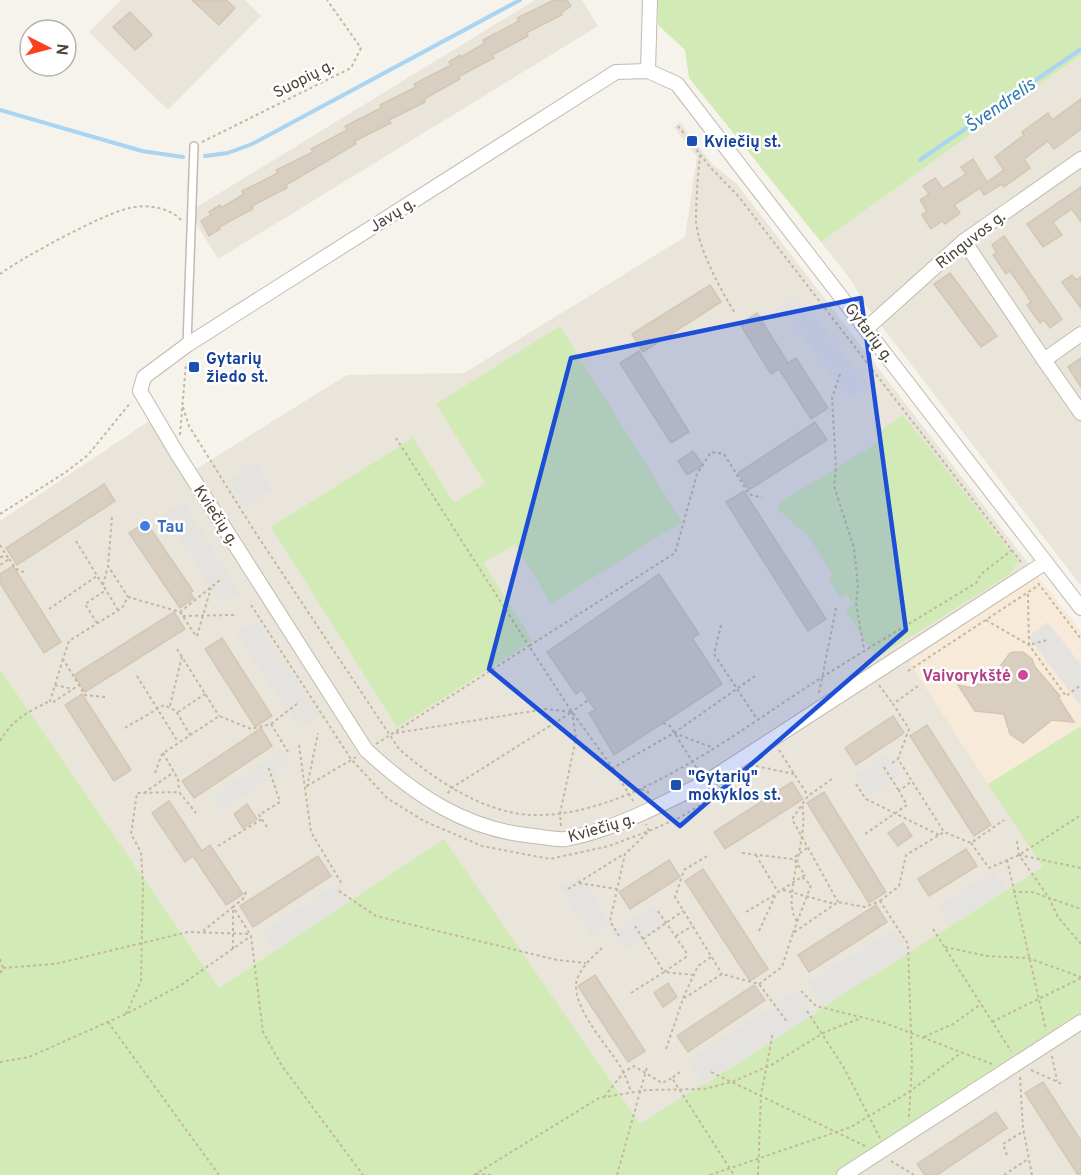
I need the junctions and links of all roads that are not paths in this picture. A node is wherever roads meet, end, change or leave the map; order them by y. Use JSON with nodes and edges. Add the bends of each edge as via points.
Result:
{"nodes":[{"id":1,"x":650,"y":0,"type":"edge"},
{"id":2,"x":648,"y":70,"type":"junction"},
{"id":3,"x":194,"y":146,"type":"road end"},
{"id":4,"x":1081,"y":159,"type":"edge"},
{"id":5,"x":964,"y":241,"type":"junction"},
{"id":6,"x":867,"y":328,"type":"junction"},
{"id":7,"x":1081,"y":334,"type":"edge"},
{"id":8,"x":187,"y":345,"type":"junction"},
{"id":9,"x":1044,"y":360,"type":"junction"},
{"id":10,"x":140,"y":391,"type":"joint"},
{"id":11,"x":1081,"y":413,"type":"edge"},
{"id":12,"x":1046,"y":562,"type":"junction"},
{"id":13,"x":1081,"y":608,"type":"edge"},
{"id":14,"x":1081,"y":1022,"type":"edge"},
{"id":15,"x":844,"y":1175,"type":"edge"}],
"edges":[{"from":1,"to":2,"type":"street"},
{"from":2,"to":6,"type":"street","name":"Gytarių g.","via":[[677,84]]},
{"from":2,"to":8,"type":"street","name":"Javų g.","via":[[616,72]]},
{"from":3,"to":8,"type":"lane"},
{"from":4,"to":5,"type":"street","name":"Ringuvos g."},
{"from":5,"to":6,"type":"street","name":"Ringuvos g."},
{"from":5,"to":9,"type":"street"},
{"from":6,"to":12,"type":"street","name":"Gytarių g."},
{"from":7,"to":9,"type":"street"},
{"from":8,"to":10,"type":"street","name":"Javų g.","via":[[144,377]]},
{"from":9,"to":11,"type":"street"},
{"from":10,"to":12,"type":"street","name":"Kviečių g.","via":[[366,750],[402,783],[443,809],[483,827],[515,835],[563,839],[642,815],[706,782]]},
{"from":12,"to":13,"type":"street","name":"Gytarių g."},
{"from":14,"to":15,"type":"street"}]}
